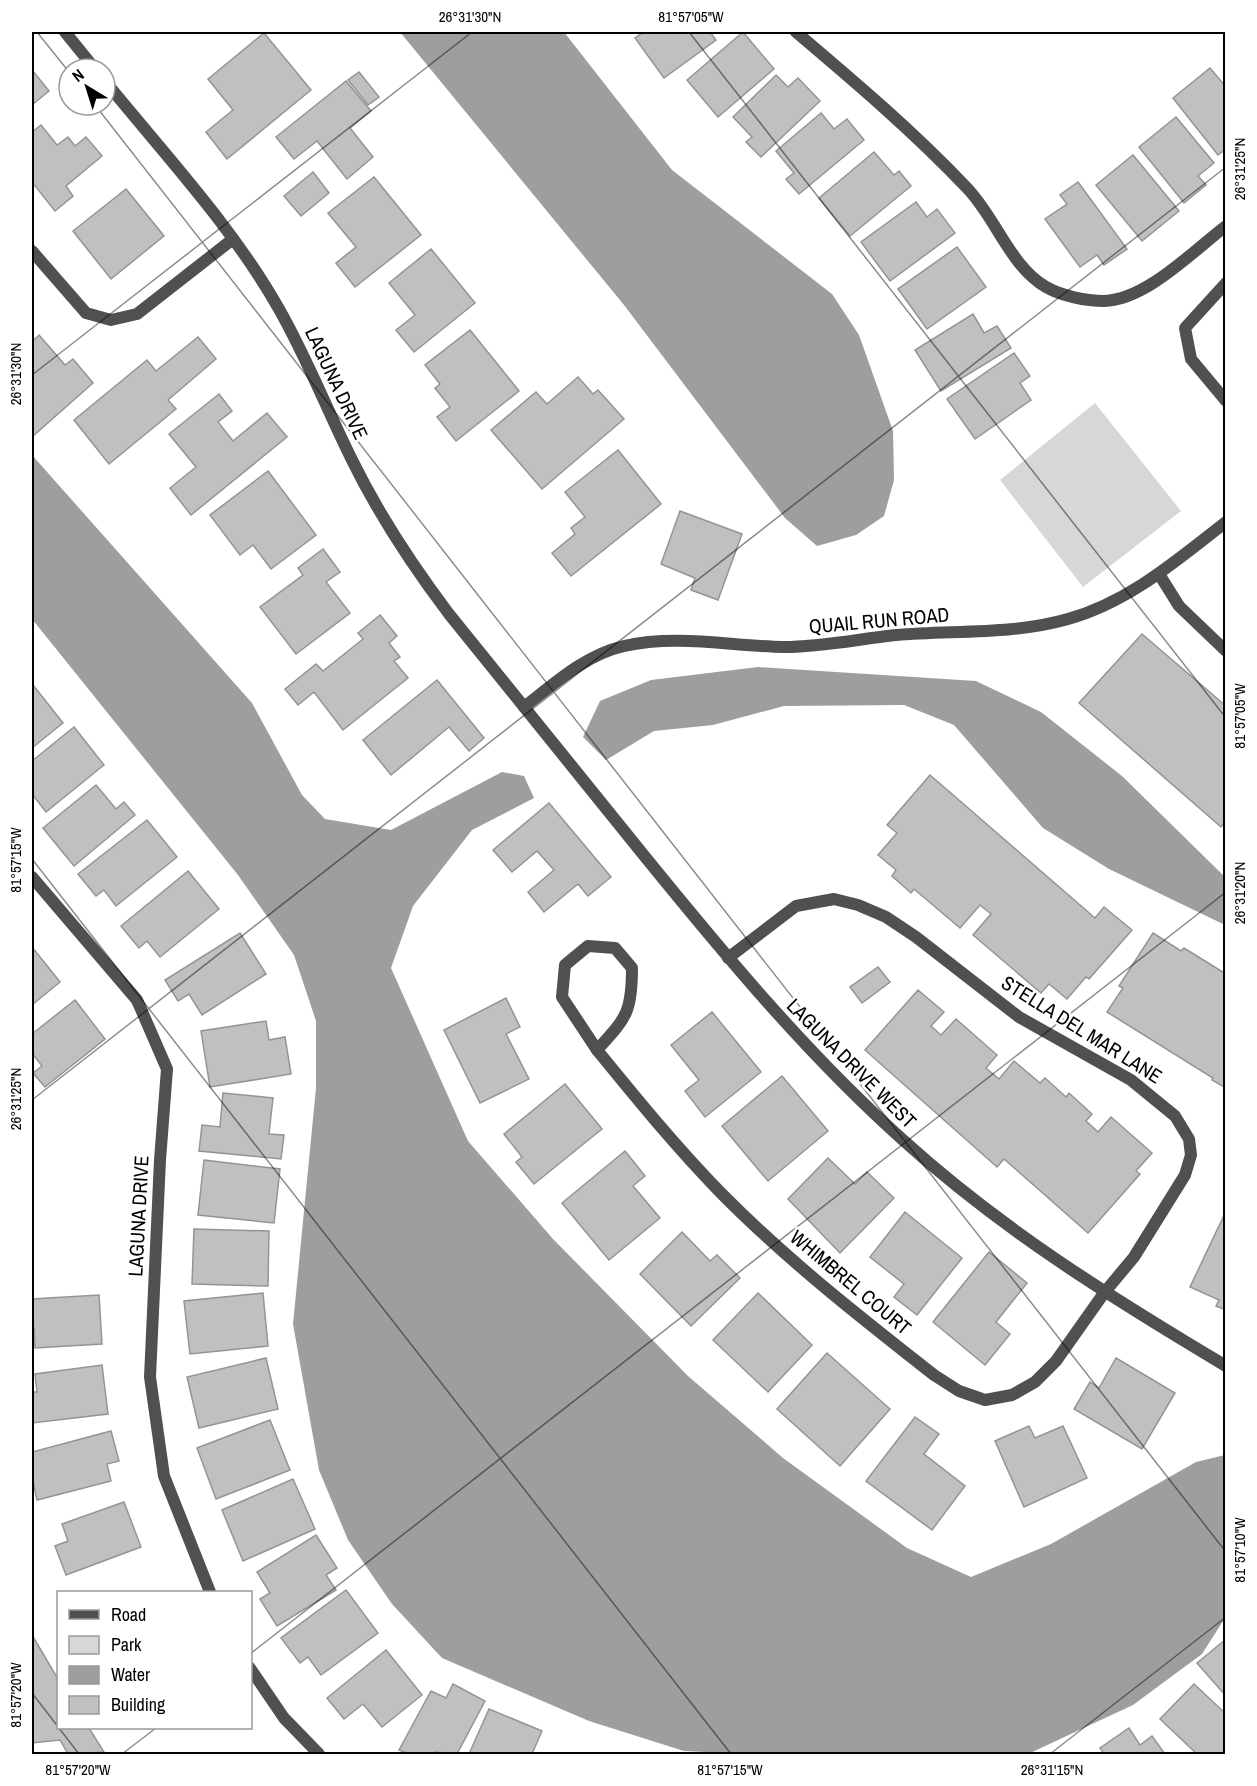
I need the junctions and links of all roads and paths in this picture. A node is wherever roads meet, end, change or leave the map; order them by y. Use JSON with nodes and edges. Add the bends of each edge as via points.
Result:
{"nodes":[{"id":1,"x":65,"y":32,"type":"edge"},
{"id":2,"x":796,"y":32,"type":"edge"},
{"id":3,"x":85,"y":57,"type":"edge"},
{"id":4,"x":117,"y":96,"type":"edge"},
{"id":5,"x":1226,"y":226,"type":"edge"},
{"id":6,"x":233,"y":239,"type":"junction"},
{"id":7,"x":32,"y":251,"type":"edge"},
{"id":8,"x":1226,"y":283,"type":"edge"},
{"id":9,"x":1226,"y":401,"type":"edge"},
{"id":10,"x":1226,"y":522,"type":"edge"},
{"id":11,"x":1159,"y":574,"type":"junction"},
{"id":12,"x":1226,"y":651,"type":"edge"},
{"id":13,"x":525,"y":707,"type":"junction"},
{"id":14,"x":32,"y":878,"type":"edge"},
{"id":15,"x":728,"y":958,"type":"junction"},
{"id":16,"x":597,"y":1050,"type":"junction"},
{"id":17,"x":1104,"y":1293,"type":"junction"},
{"id":18,"x":1226,"y":1366,"type":"edge"},
{"id":19,"x":209,"y":1591,"type":"edge"},
{"id":20,"x":252,"y":1671,"type":"edge"},
{"id":21,"x":319,"y":1755,"type":"edge"}],
"edges":[{"from":1,"to":3,"type":"street"},
{"from":2,"to":5,"type":"street","via":[[901,121],[969,190],[1022,267],[1047,287],[1075,297],[1104,301],[1131,296]]},
{"from":4,"to":6,"type":"street","name":"LAGUNA DRIVE"},
{"from":6,"to":7,"type":"street","via":[[137,314],[111,320],[86,313]]},
{"from":6,"to":13,"type":"street","name":"LAGUNA DRIVE","via":[[279,310],[351,459],[402,550],[448,614]]},
{"from":8,"to":9,"type":"street","via":[[1185,328],[1191,359]]},
{"from":10,"to":11,"type":"street","name":"QUAIL RUN ROAD"},
{"from":11,"to":12,"type":"street","via":[[1179,606]]},
{"from":11,"to":13,"type":"street","name":"QUAIL RUN ROAD","via":[[1094,610],[1034,627],[895,635],[807,647],[726,642],[625,646],[596,655],[569,671]]},
{"from":13,"to":15,"type":"street","name":"LAGUNA DRIVE WEST"},
{"from":14,"to":19,"type":"street","name":"LAGUNA DRIVE","via":[[137,1000],[167,1069],[150,1377],[164,1476]]},
{"from":15,"to":17,"type":"street","name":"LAGUNA DRIVE WEST","via":[[829,1071],[903,1141],[965,1194]]},
{"from":15,"to":17,"type":"street","name":"STELLA DEL MAR LANE","via":[[796,906],[834,899],[858,905],[886,917],[916,937],[1019,1017],[1156,1098],[1175,1116],[1189,1139],[1191,1155],[1185,1175],[1134,1257]]},
{"from":16,"to":16,"type":"street","name":"WHIMBREL COURT","via":[[624,1021],[632,995],[632,968],[615,948],[588,946],[565,965],[562,997]]},
{"from":16,"to":17,"type":"street","name":"WHIMBREL COURT","via":[[660,1128],[775,1244],[860,1317],[959,1392],[985,1400],[1012,1395],[1035,1382]]},
{"from":17,"to":18,"type":"street","name":"LAGUNA DRIVE WEST"},
{"from":20,"to":21,"type":"street","via":[[284,1718]]}]}
